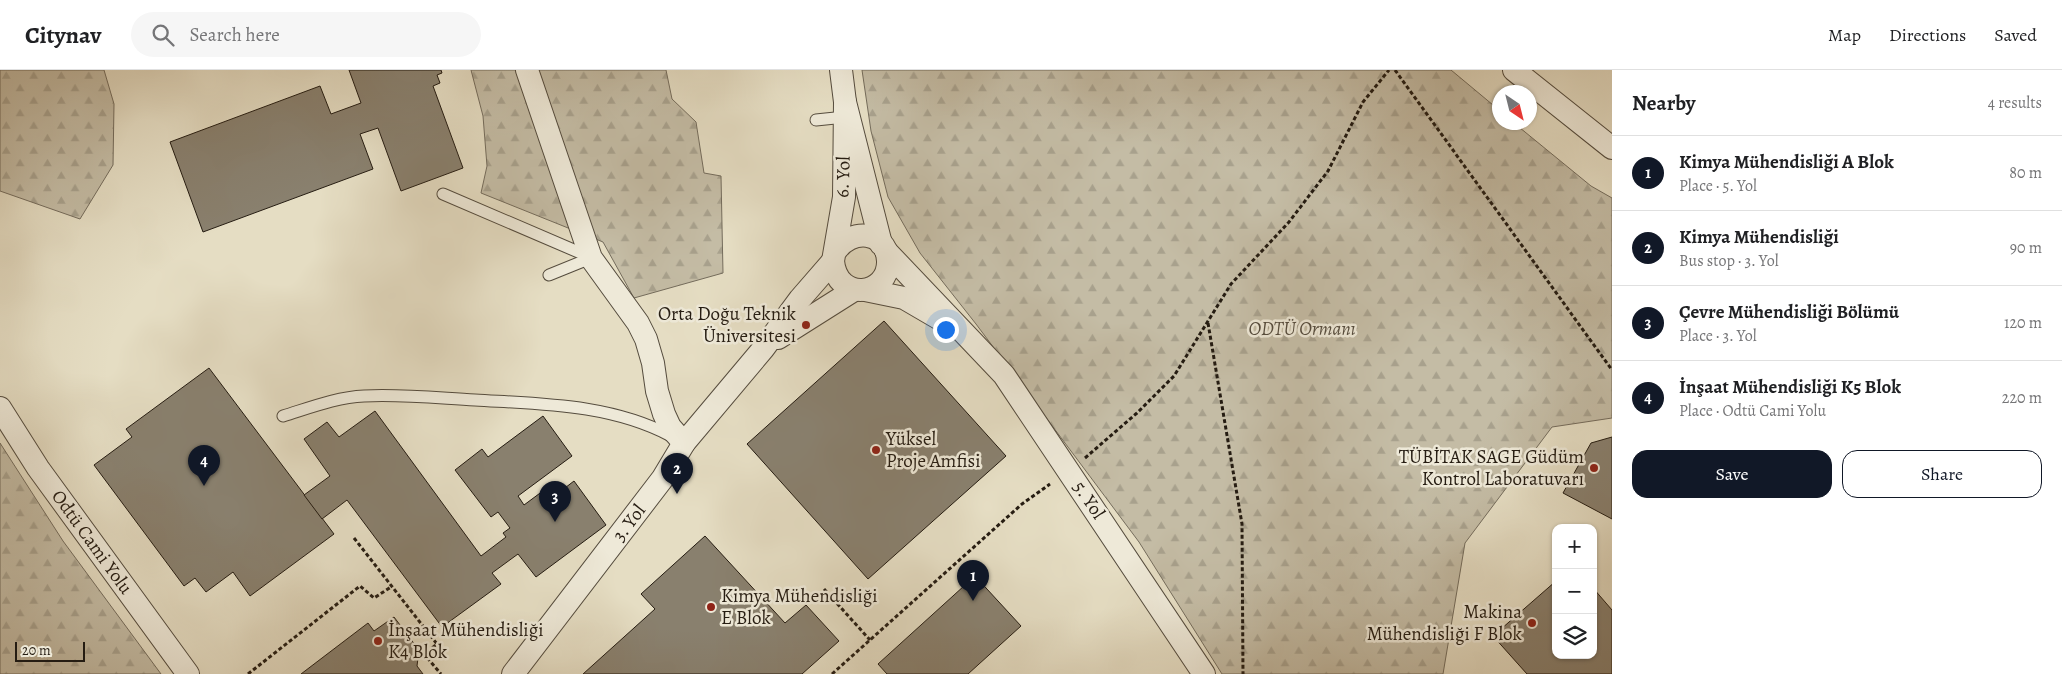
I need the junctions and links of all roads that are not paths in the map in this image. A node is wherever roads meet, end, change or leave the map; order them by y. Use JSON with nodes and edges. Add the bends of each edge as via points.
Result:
{"nodes":[{"id":1,"x":527,"y":70,"type":"edge"},
{"id":2,"x":841,"y":70,"type":"edge"},
{"id":3,"x":1514,"y":70,"type":"edge"},
{"id":4,"x":845,"y":109,"type":"junction"},
{"id":5,"x":816,"y":120,"type":"dead end"},
{"id":6,"x":1612,"y":148,"type":"edge"},
{"id":7,"x":442,"y":194,"type":"dead end"},
{"id":8,"x":883,"y":248,"type":"junction"},
{"id":9,"x":834,"y":256,"type":"junction"},
{"id":10,"x":591,"y":258,"type":"junction"},
{"id":11,"x":549,"y":275,"type":"dead end"},
{"id":12,"x":860,"y":290,"type":"junction"},
{"id":13,"x":965,"y":334,"type":"junction"},
{"id":14,"x":763,"y":348,"type":"junction"},
{"id":15,"x":0,"y":408,"type":"edge"},
{"id":16,"x":284,"y":416,"type":"dead end"},
{"id":17,"x":684,"y":444,"type":"junction"},
{"id":18,"x":188,"y":674,"type":"edge"},
{"id":19,"x":513,"y":674,"type":"edge"},
{"id":20,"x":1204,"y":674,"type":"edge"}],
"edges":[{"from":1,"to":10,"type":"street"},
{"from":2,"to":4,"type":"street","name":"6. Yol"},
{"from":3,"to":6,"type":"street"},
{"from":4,"to":5,"type":"lane"},
{"from":4,"to":8,"type":"street","name":"6. Yol"},
{"from":4,"to":9,"type":"street","name":"6. Yol","via":[[844,197]]},
{"from":7,"to":10,"type":"lane"},
{"from":8,"to":9,"type":"street","via":[[865,235],[856,236],[847,238]]},
{"from":8,"to":12,"type":"street","via":[[888,261],[887,271],[875,286]]},
{"from":8,"to":13,"type":"street","name":"5. Yol"},
{"from":9,"to":12,"type":"street","via":[[838,279],[845,286]]},
{"from":9,"to":14,"type":"street","name":"3. Yol"},
{"from":10,"to":11,"type":"lane"},
{"from":10,"to":17,"type":"street","via":[[646,339],[664,414]]},
{"from":12,"to":13,"type":"street","name":"5. Yol","via":[[904,298]]},
{"from":12,"to":14,"type":"street","name":"3. Yol"},
{"from":13,"to":20,"type":"street","name":"5. Yol","via":[[1004,375]]},
{"from":14,"to":17,"type":"street","name":"3. Yol"},
{"from":15,"to":18,"type":"street","name":"Odtü Cami Yolu","via":[[38,468]]},
{"from":16,"to":17,"type":"lane","via":[[363,396],[552,404],[637,421]]},
{"from":17,"to":19,"type":"street","name":"3. Yol","via":[[663,478]]}]}
